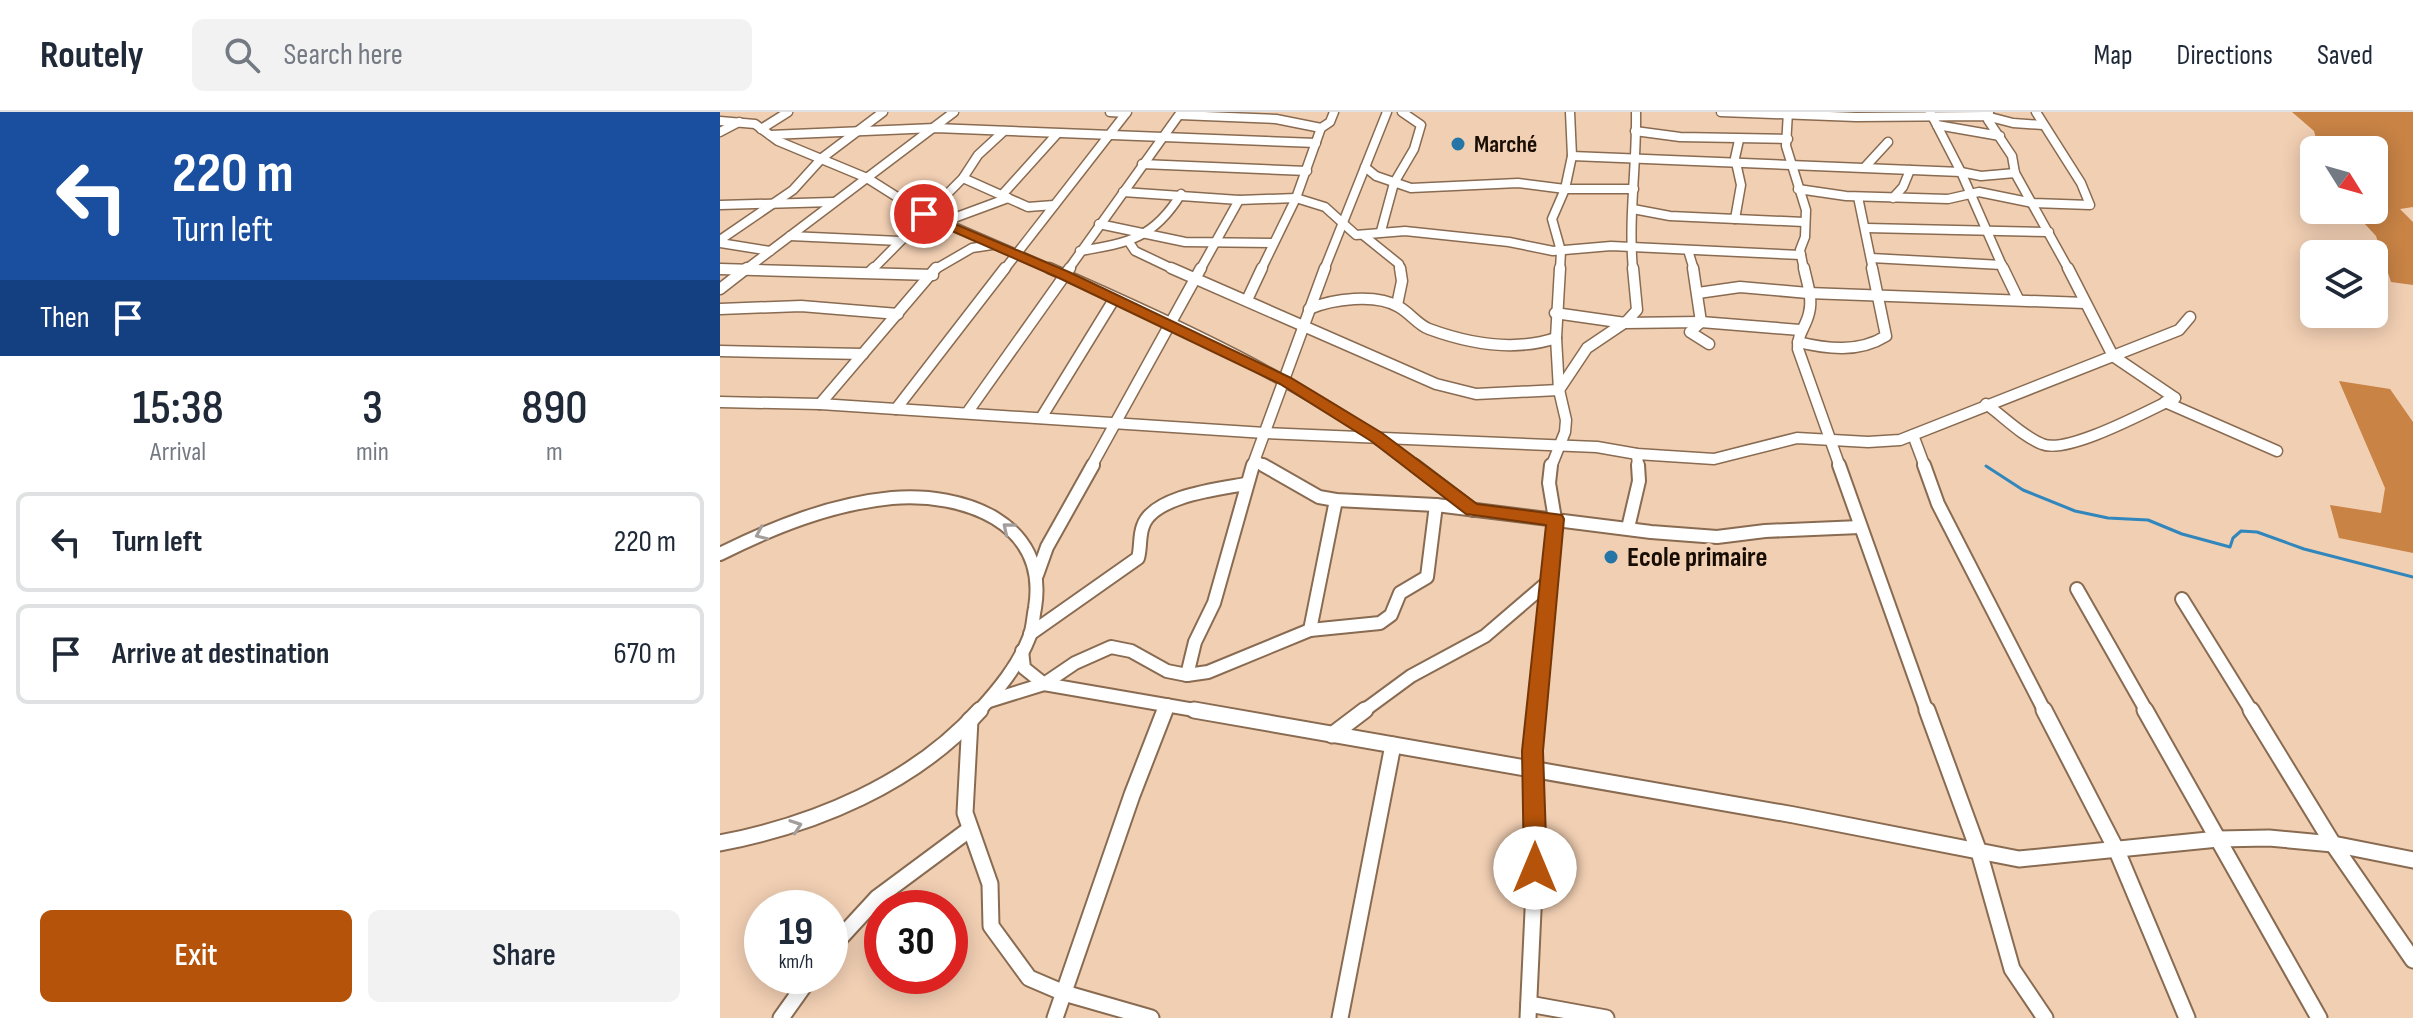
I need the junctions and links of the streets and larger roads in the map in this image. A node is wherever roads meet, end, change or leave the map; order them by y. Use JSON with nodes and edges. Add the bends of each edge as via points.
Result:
{"nodes":[{"id":1,"x":788,"y":112,"type":"edge"},
{"id":2,"x":883,"y":112,"type":"edge"},
{"id":3,"x":954,"y":112,"type":"edge"},
{"id":4,"x":1110,"y":112,"type":"edge"},
{"id":5,"x":1126,"y":112,"type":"edge"},
{"id":6,"x":1334,"y":112,"type":"edge"},
{"id":7,"x":1387,"y":112,"type":"edge"},
{"id":8,"x":1402,"y":112,"type":"edge"},
{"id":9,"x":1570,"y":112,"type":"edge"},
{"id":10,"x":1636,"y":112,"type":"edge"},
{"id":11,"x":1721,"y":112,"type":"edge"},
{"id":12,"x":2036,"y":112,"type":"edge"},
{"id":13,"x":1788,"y":113,"type":"edge"},
{"id":14,"x":1180,"y":114,"type":"edge"},
{"id":15,"x":1819,"y":114,"type":"edge"},
{"id":16,"x":1987,"y":114,"type":"edge"},
{"id":17,"x":1933,"y":118,"type":"edge"},
{"id":18,"x":720,"y":121,"type":"edge"},
{"id":19,"x":739,"y":122,"type":"junction"},
{"id":20,"x":2043,"y":125,"type":"junction"},
{"id":21,"x":935,"y":128,"type":"junction"},
{"id":22,"x":1321,"y":128,"type":"junction"},
{"id":23,"x":861,"y":129,"type":"junction"},
{"id":24,"x":1004,"y":131,"type":"junction"},
{"id":25,"x":1635,"y":131,"type":"junction"},
{"id":26,"x":720,"y":132,"type":"edge"},
{"id":27,"x":764,"y":132,"type":"junction"},
{"id":28,"x":1056,"y":135,"type":"junction"},
{"id":29,"x":1106,"y":136,"type":"junction"},
{"id":30,"x":2000,"y":136,"type":"junction"},
{"id":31,"x":1160,"y":138,"type":"junction"},
{"id":32,"x":1788,"y":139,"type":"junction"},
{"id":33,"x":1739,"y":140,"type":"junction"},
{"id":34,"x":1888,"y":142,"type":"dead end"},
{"id":35,"x":1316,"y":143,"type":"junction"},
{"id":36,"x":1572,"y":156,"type":"junction"},
{"id":37,"x":822,"y":158,"type":"junction"},
{"id":38,"x":1637,"y":159,"type":"junction"},
{"id":39,"x":1734,"y":162,"type":"junction"},
{"id":40,"x":1142,"y":164,"type":"junction"},
{"id":41,"x":1365,"y":167,"type":"junction"},
{"id":42,"x":1795,"y":167,"type":"junction"},
{"id":43,"x":1865,"y":167,"type":"junction"},
{"id":44,"x":1910,"y":170,"type":"junction"},
{"id":45,"x":1307,"y":171,"type":"junction"},
{"id":46,"x":1961,"y":172,"type":"junction"},
{"id":47,"x":2015,"y":173,"type":"junction"},
{"id":48,"x":867,"y":178,"type":"junction"},
{"id":49,"x":963,"y":178,"type":"junction"},
{"id":50,"x":1394,"y":183,"type":"junction"},
{"id":51,"x":1565,"y":189,"type":"junction"},
{"id":52,"x":1634,"y":189,"type":"junction"},
{"id":53,"x":1798,"y":189,"type":"junction"},
{"id":54,"x":1123,"y":192,"type":"junction"},
{"id":55,"x":1181,"y":194,"type":"junction"},
{"id":56,"x":1969,"y":195,"type":"junction"},
{"id":57,"x":1005,"y":196,"type":"junction"},
{"id":58,"x":1858,"y":197,"type":"junction"},
{"id":59,"x":1296,"y":198,"type":"junction"},
{"id":60,"x":1893,"y":198,"type":"junction"},
{"id":61,"x":1239,"y":200,"type":"junction"},
{"id":62,"x":778,"y":202,"type":"junction"},
{"id":63,"x":833,"y":202,"type":"junction"},
{"id":64,"x":2033,"y":203,"type":"junction"},
{"id":65,"x":720,"y":205,"type":"edge"},
{"id":66,"x":1054,"y":205,"type":"junction"},
{"id":67,"x":1633,"y":209,"type":"junction"},
{"id":68,"x":924,"y":214,"type":"junction"},
{"id":69,"x":1735,"y":219,"type":"junction"},
{"id":70,"x":943,"y":222,"type":"junction"},
{"id":71,"x":1804,"y":222,"type":"junction"},
{"id":72,"x":1099,"y":224,"type":"junction"},
{"id":73,"x":1343,"y":226,"type":"junction"},
{"id":74,"x":1866,"y":228,"type":"junction"},
{"id":75,"x":1381,"y":231,"type":"junction"},
{"id":76,"x":2049,"y":232,"type":"junction"},
{"id":77,"x":1986,"y":233,"type":"junction"},
{"id":78,"x":1363,"y":235,"type":"junction"},
{"id":79,"x":790,"y":236,"type":"junction"},
{"id":80,"x":1148,"y":236,"type":"junction"},
{"id":81,"x":900,"y":241,"type":"junction"},
{"id":82,"x":720,"y":242,"type":"edge"},
{"id":83,"x":1129,"y":242,"type":"junction"},
{"id":84,"x":1273,"y":243,"type":"junction"},
{"id":85,"x":1213,"y":244,"type":"junction"},
{"id":86,"x":994,"y":245,"type":"junction"},
{"id":87,"x":1631,"y":247,"type":"junction"},
{"id":88,"x":1688,"y":250,"type":"junction"},
{"id":89,"x":770,"y":251,"type":"junction"},
{"id":90,"x":1080,"y":251,"type":"junction"},
{"id":91,"x":1561,"y":251,"type":"junction"},
{"id":92,"x":1017,"y":254,"type":"junction"},
{"id":93,"x":1801,"y":255,"type":"junction"},
{"id":94,"x":1871,"y":258,"type":"junction"},
{"id":95,"x":2002,"y":265,"type":"junction"},
{"id":96,"x":720,"y":269,"type":"edge"},
{"id":97,"x":748,"y":269,"type":"junction"},
{"id":98,"x":870,"y":272,"type":"junction"},
{"id":99,"x":933,"y":275,"type":"junction"},
{"id":100,"x":1064,"y":275,"type":"junction"},
{"id":101,"x":1194,"y":277,"type":"junction"},
{"id":102,"x":720,"y":289,"type":"edge"},
{"id":103,"x":1698,"y":293,"type":"junction"},
{"id":104,"x":1810,"y":293,"type":"junction"},
{"id":105,"x":1879,"y":293,"type":"junction"},
{"id":106,"x":2018,"y":299,"type":"junction"},
{"id":107,"x":1247,"y":300,"type":"junction"},
{"id":108,"x":1113,"y":301,"type":"junction"},
{"id":109,"x":2085,"y":303,"type":"junction"},
{"id":110,"x":1397,"y":305,"type":"junction"},
{"id":111,"x":720,"y":309,"type":"edge"},
{"id":112,"x":1309,"y":309,"type":"junction"},
{"id":113,"x":1555,"y":313,"type":"junction"},
{"id":114,"x":898,"y":314,"type":"junction"},
{"id":115,"x":2190,"y":317,"type":"dead end"},
{"id":116,"x":1701,"y":322,"type":"junction"},
{"id":117,"x":1625,"y":323,"type":"junction"},
{"id":118,"x":1305,"y":325,"type":"junction"},
{"id":119,"x":1168,"y":327,"type":"junction"},
{"id":120,"x":1800,"y":330,"type":"junction"},
{"id":121,"x":1556,"y":338,"type":"junction"},
{"id":122,"x":1798,"y":342,"type":"junction"},
{"id":123,"x":1709,"y":344,"type":"dead end"},
{"id":124,"x":720,"y":351,"type":"edge"},
{"id":125,"x":863,"y":354,"type":"junction"},
{"id":126,"x":2113,"y":356,"type":"junction"},
{"id":127,"x":1286,"y":381,"type":"junction"},
{"id":128,"x":1559,"y":390,"type":"junction"},
{"id":129,"x":2165,"y":402,"type":"junction"},
{"id":130,"x":722,"y":404,"type":"edge"},
{"id":131,"x":820,"y":404,"type":"junction"},
{"id":132,"x":1986,"y":404,"type":"junction"},
{"id":133,"x":896,"y":409,"type":"junction"},
{"id":134,"x":967,"y":413,"type":"junction"},
{"id":135,"x":1041,"y":418,"type":"junction"},
{"id":136,"x":1115,"y":422,"type":"junction"},
{"id":137,"x":1265,"y":433,"type":"junction"},
{"id":138,"x":1913,"y":435,"type":"junction"},
{"id":139,"x":1377,"y":437,"type":"junction"},
{"id":140,"x":1834,"y":439,"type":"junction"},
{"id":141,"x":1557,"y":448,"type":"junction"},
{"id":142,"x":2277,"y":451,"type":"dead end"},
{"id":143,"x":1637,"y":454,"type":"junction"},
{"id":144,"x":1256,"y":461,"type":"junction"},
{"id":145,"x":1246,"y":484,"type":"junction"},
{"id":146,"x":1336,"y":500,"type":"junction"},
{"id":147,"x":1436,"y":505,"type":"junction"},
{"id":148,"x":1473,"y":510,"type":"junction"},
{"id":149,"x":1555,"y":519,"type":"junction"},
{"id":150,"x":1860,"y":527,"type":"junction"},
{"id":151,"x":1628,"y":528,"type":"junction"},
{"id":152,"x":720,"y":554,"type":"edge"},
{"id":153,"x":1037,"y":575,"type":"junction"},
{"id":154,"x":1548,"y":582,"type":"junction"},
{"id":155,"x":2077,"y":589,"type":"dead end"},
{"id":156,"x":2182,"y":599,"type":"dead end"},
{"id":157,"x":1310,"y":630,"type":"junction"},
{"id":158,"x":1029,"y":634,"type":"junction"},
{"id":159,"x":1022,"y":651,"type":"junction"},
{"id":160,"x":1187,"y":675,"type":"junction"},
{"id":161,"x":1044,"y":684,"type":"junction"},
{"id":162,"x":987,"y":703,"type":"junction"},
{"id":163,"x":1167,"y":705,"type":"junction"},
{"id":164,"x":970,"y":720,"type":"junction"},
{"id":165,"x":1332,"y":735,"type":"junction"},
{"id":166,"x":1393,"y":745,"type":"junction"},
{"id":167,"x":1535,"y":770,"type":"junction"},
{"id":168,"x":970,"y":829,"type":"junction"},
{"id":169,"x":2218,"y":839,"type":"junction"},
{"id":170,"x":720,"y":843,"type":"edge"},
{"id":171,"x":2333,"y":844,"type":"junction"},
{"id":172,"x":2117,"y":851,"type":"junction"},
{"id":173,"x":1979,"y":852,"type":"junction"},
{"id":174,"x":2413,"y":860,"type":"edge"},
{"id":175,"x":848,"y":924,"type":"edge"},
{"id":176,"x":2413,"y":960,"type":"edge"},
{"id":177,"x":1064,"y":993,"type":"junction"},
{"id":178,"x":798,"y":994,"type":"edge"},
{"id":179,"x":1529,"y":1011,"type":"edge"},
{"id":180,"x":781,"y":1018,"type":"edge"},
{"id":181,"x":1055,"y":1018,"type":"edge"},
{"id":182,"x":1151,"y":1018,"type":"edge"},
{"id":183,"x":1340,"y":1018,"type":"edge"},
{"id":184,"x":1606,"y":1018,"type":"edge"},
{"id":185,"x":2045,"y":1018,"type":"edge"},
{"id":186,"x":2187,"y":1018,"type":"edge"},
{"id":187,"x":2319,"y":1018,"type":"edge"}],
"edges":[{"from":1,"to":27,"type":"street"},
{"from":2,"to":23,"type":"street"},
{"from":3,"to":21,"type":"street"},
{"from":4,"to":5,"type":"street"},
{"from":5,"to":29,"type":"street"},
{"from":6,"to":22,"type":"street"},
{"from":7,"to":41,"type":"street"},
{"from":8,"to":50,"type":"street","via":[[1421,125]]},
{"from":9,"to":36,"type":"street"},
{"from":10,"to":25,"type":"street"},
{"from":11,"to":13,"type":"street"},
{"from":12,"to":20,"type":"street"},
{"from":13,"to":15,"type":"street"},
{"from":13,"to":32,"type":"street"},
{"from":14,"to":22,"type":"street","via":[[1276,119]]},
{"from":14,"to":31,"type":"street"},
{"from":15,"to":17,"type":"street"},
{"from":16,"to":17,"type":"street"},
{"from":16,"to":20,"type":"street"},
{"from":16,"to":30,"type":"street"},
{"from":17,"to":30,"type":"street"},
{"from":17,"to":46,"type":"street"},
{"from":18,"to":19,"type":"street"},
{"from":19,"to":26,"type":"street"},
{"from":19,"to":27,"type":"street"},
{"from":20,"to":64,"type":"street","via":[[2091,204]]},
{"from":21,"to":23,"type":"street"},
{"from":21,"to":24,"type":"street"},
{"from":21,"to":48,"type":"street"},
{"from":22,"to":35,"type":"street"},
{"from":23,"to":27,"type":"street"},
{"from":23,"to":37,"type":"street"},
{"from":24,"to":28,"type":"street"},
{"from":24,"to":49,"type":"street"},
{"from":25,"to":33,"type":"street"},
{"from":25,"to":38,"type":"street"},
{"from":27,"to":37,"type":"street"},
{"from":28,"to":29,"type":"street"},
{"from":28,"to":57,"type":"street"},
{"from":29,"to":31,"type":"street"},
{"from":29,"to":66,"type":"street"},
{"from":30,"to":47,"type":"street"},
{"from":31,"to":35,"type":"street"},
{"from":31,"to":40,"type":"street"},
{"from":32,"to":33,"type":"street"},
{"from":32,"to":42,"type":"street"},
{"from":33,"to":39,"type":"street"},
{"from":34,"to":43,"type":"street"},
{"from":35,"to":45,"type":"street"},
{"from":36,"to":38,"type":"street"},
{"from":36,"to":51,"type":"street"},
{"from":37,"to":48,"type":"street"},
{"from":37,"to":62,"type":"street"},
{"from":38,"to":39,"type":"street"},
{"from":38,"to":52,"type":"street"},
{"from":39,"to":42,"type":"street"},
{"from":39,"to":69,"type":"street","via":[[1741,186]]},
{"from":40,"to":45,"type":"street"},
{"from":40,"to":54,"type":"street"},
{"from":41,"to":50,"type":"street"},
{"from":41,"to":73,"type":"street"},
{"from":42,"to":43,"type":"street"},
{"from":42,"to":53,"type":"street"},
{"from":43,"to":44,"type":"street"},
{"from":44,"to":46,"type":"street"},
{"from":44,"to":60,"type":"street"},
{"from":45,"to":59,"type":"street"},
{"from":46,"to":47,"type":"street"},
{"from":46,"to":56,"type":"street"},
{"from":47,"to":64,"type":"street"},
{"from":48,"to":63,"type":"street"},
{"from":48,"to":68,"type":"street"},
{"from":49,"to":57,"type":"street"},
{"from":49,"to":68,"type":"street"},
{"from":50,"to":51,"type":"street","via":[[1427,188],[1530,183]]},
{"from":50,"to":75,"type":"street"},
{"from":51,"to":52,"type":"street"},
{"from":51,"to":91,"type":"street","via":[[1552,219]]},
{"from":52,"to":67,"type":"street"},
{"from":53,"to":58,"type":"street"},
{"from":53,"to":71,"type":"street","via":[[1806,210]]},
{"from":54,"to":55,"type":"street"},
{"from":54,"to":72,"type":"street"},
{"from":55,"to":61,"type":"street"},
{"from":55,"to":80,"type":"street","via":[[1169,216]]},
{"from":56,"to":60,"type":"street"},
{"from":56,"to":64,"type":"street","via":[[1989,193]]},
{"from":56,"to":77,"type":"street"},
{"from":57,"to":66,"type":"street","via":[[1034,208]]},
{"from":57,"to":70,"type":"street"},
{"from":58,"to":60,"type":"street"},
{"from":58,"to":74,"type":"street"},
{"from":59,"to":61,"type":"street"},
{"from":59,"to":73,"type":"street","via":[[1325,207]]},
{"from":59,"to":84,"type":"street"},
{"from":61,"to":85,"type":"street"},
{"from":62,"to":63,"type":"street"},
{"from":62,"to":65,"type":"street"},
{"from":62,"to":82,"type":"street"},
{"from":63,"to":79,"type":"street"},
{"from":64,"to":76,"type":"street"},
{"from":66,"to":92,"type":"street"},
{"from":67,"to":69,"type":"street"},
{"from":67,"to":87,"type":"street"},
{"from":68,"to":70,"type":"street"},
{"from":68,"to":81,"type":"street"},
{"from":69,"to":71,"type":"street"},
{"from":70,"to":86,"type":"street"},
{"from":71,"to":93,"type":"street"},
{"from":72,"to":80,"type":"street"},
{"from":72,"to":90,"type":"street"},
{"from":73,"to":78,"type":"street"},
{"from":73,"to":112,"type":"street"},
{"from":74,"to":77,"type":"street","via":[[1950,227]]},
{"from":74,"to":94,"type":"street"},
{"from":75,"to":78,"type":"street"},
{"from":75,"to":91,"type":"street"},
{"from":76,"to":77,"type":"street"},
{"from":76,"to":109,"type":"street"},
{"from":77,"to":95,"type":"street"},
{"from":78,"to":110,"type":"street","via":[[1399,264]]},
{"from":79,"to":81,"type":"street"},
{"from":79,"to":89,"type":"street"},
{"from":80,"to":83,"type":"street"},
{"from":80,"to":85,"type":"street"},
{"from":81,"to":98,"type":"street"},
{"from":82,"to":89,"type":"street"},
{"from":83,"to":90,"type":"street"},
{"from":83,"to":101,"type":"street","via":[[1147,258]]},
{"from":84,"to":85,"type":"street"},
{"from":84,"to":107,"type":"street"},
{"from":85,"to":101,"type":"street"},
{"from":86,"to":92,"type":"street"},
{"from":86,"to":99,"type":"street","via":[[950,258]]},
{"from":87,"to":88,"type":"street"},
{"from":87,"to":91,"type":"street"},
{"from":87,"to":117,"type":"street","via":[[1637,305]]},
{"from":88,"to":93,"type":"street"},
{"from":88,"to":103,"type":"street"},
{"from":89,"to":97,"type":"street"},
{"from":90,"to":100,"type":"street"},
{"from":91,"to":113,"type":"street"},
{"from":92,"to":100,"type":"street"},
{"from":92,"to":133,"type":"street"},
{"from":93,"to":104,"type":"street"},
{"from":94,"to":95,"type":"street"},
{"from":94,"to":105,"type":"street"},
{"from":95,"to":106,"type":"street"},
{"from":96,"to":97,"type":"street"},
{"from":97,"to":98,"type":"street"},
{"from":97,"to":102,"type":"street"},
{"from":98,"to":99,"type":"street"},
{"from":99,"to":114,"type":"street"},
{"from":100,"to":108,"type":"street"},
{"from":100,"to":134,"type":"street"},
{"from":101,"to":107,"type":"street"},
{"from":101,"to":119,"type":"street"},
{"from":103,"to":104,"type":"street","via":[[1732,285]]},
{"from":103,"to":116,"type":"street"},
{"from":104,"to":105,"type":"street"},
{"from":104,"to":120,"type":"street","via":[[1809,315]]},
{"from":105,"to":106,"type":"street"},
{"from":105,"to":122,"type":"street","via":[[1883,339],[1837,347]]},
{"from":106,"to":109,"type":"street"},
{"from":107,"to":118,"type":"street"},
{"from":108,"to":119,"type":"street"},
{"from":108,"to":135,"type":"street"},
{"from":109,"to":126,"type":"street"},
{"from":110,"to":112,"type":"street","via":[[1348,298]]},
{"from":110,"to":121,"type":"street","via":[[1426,328],[1494,346],[1533,346]]},
{"from":111,"to":114,"type":"street","via":[[801,306]]},
{"from":112,"to":118,"type":"street"},
{"from":113,"to":117,"type":"street"},
{"from":113,"to":121,"type":"street"},
{"from":114,"to":125,"type":"street"},
{"from":115,"to":126,"type":"street","via":[[2179,330]]},
{"from":116,"to":117,"type":"street"},
{"from":116,"to":120,"type":"street"},
{"from":116,"to":123,"type":"street","via":[[1691,336]]},
{"from":117,"to":128,"type":"street","via":[[1587,347]]},
{"from":118,"to":127,"type":"street"},
{"from":118,"to":128,"type":"street","via":[[1456,391]]},
{"from":119,"to":127,"type":"street"},
{"from":119,"to":136,"type":"street"},
{"from":120,"to":122,"type":"street"},
{"from":121,"to":128,"type":"street"},
{"from":122,"to":140,"type":"street"},
{"from":124,"to":125,"type":"street"},
{"from":125,"to":131,"type":"street"},
{"from":126,"to":129,"type":"street","via":[[2175,398]]},
{"from":126,"to":132,"type":"street"},
{"from":127,"to":137,"type":"street"},
{"from":127,"to":139,"type":"street"},
{"from":128,"to":141,"type":"street","via":[[1566,420]]},
{"from":129,"to":132,"type":"street","via":[[2071,444],[2050,446]]},
{"from":129,"to":142,"type":"street"},
{"from":130,"to":131,"type":"street"},
{"from":131,"to":133,"type":"street"},
{"from":132,"to":138,"type":"street"},
{"from":133,"to":134,"type":"street"},
{"from":134,"to":135,"type":"street"},
{"from":135,"to":136,"type":"street"},
{"from":136,"to":137,"type":"street"},
{"from":136,"to":153,"type":"street"},
{"from":137,"to":139,"type":"street"},
{"from":137,"to":144,"type":"street"},
{"from":138,"to":140,"type":"street","via":[[1889,443]]},
{"from":138,"to":172,"type":"street","via":[[1938,504]]},
{"from":139,"to":141,"type":"street"},
{"from":139,"to":148,"type":"street"},
{"from":140,"to":143,"type":"street","via":[[1797,438],[1714,459]]},
{"from":140,"to":150,"type":"street"},
{"from":141,"to":143,"type":"street"},
{"from":141,"to":149,"type":"street","via":[[1549,483]]},
{"from":143,"to":151,"type":"street","via":[[1639,481]]},
{"from":144,"to":145,"type":"street"},
{"from":144,"to":146,"type":"street","via":[[1319,497]]},
{"from":145,"to":158,"type":"street","via":[[1158,509],[1145,520],[1138,558]]},
{"from":145,"to":160,"type":"street","via":[[1218,590]]},
{"from":146,"to":147,"type":"street"},
{"from":146,"to":157,"type":"street"},
{"from":147,"to":148,"type":"street"},
{"from":147,"to":157,"type":"street","via":[[1427,577],[1400,593],[1391,615],[1371,626]]},
{"from":148,"to":149,"type":"street"},
{"from":149,"to":151,"type":"street"},
{"from":149,"to":154,"type":"street"},
{"from":150,"to":151,"type":"street","via":[[1717,537]]},
{"from":150,"to":173,"type":"street"},
{"from":153,"to":152,"type":"street","one_way":true,"via":[[1029,551],[1004,522],[979,509],[934,499],[879,500],[819,512]]},
{"from":153,"to":158,"type":"street"},
{"from":154,"to":165,"type":"street","via":[[1485,636],[1411,676]]},
{"from":154,"to":167,"type":"street"},
{"from":155,"to":169,"type":"street"},
{"from":156,"to":171,"type":"street"},
{"from":157,"to":160,"type":"street","via":[[1208,672]]},
{"from":158,"to":159,"type":"street"},
{"from":159,"to":161,"type":"street","via":[[1024,668]]},
{"from":159,"to":162,"type":"street"},
{"from":160,"to":161,"type":"street","via":[[1111,647]]},
{"from":161,"to":162,"type":"street"},
{"from":161,"to":163,"type":"street"},
{"from":162,"to":164,"type":"street"},
{"from":163,"to":165,"type":"street"},
{"from":163,"to":177,"type":"street"},
{"from":164,"to":168,"type":"street","via":[[965,813]]},
{"from":170,"to":164,"type":"street","one_way":true,"via":[[782,830],[862,798],[921,762]]},
{"from":165,"to":166,"type":"street"},
{"from":166,"to":167,"type":"street"},
{"from":166,"to":183,"type":"street"},
{"from":167,"to":173,"type":"street"},
{"from":167,"to":179,"type":"street"},
{"from":168,"to":175,"type":"street","via":[[881,893]]},
{"from":168,"to":177,"type":"street","via":[[990,884],[991,926],[1029,978]]},
{"from":169,"to":171,"type":"street"},
{"from":169,"to":172,"type":"street"},
{"from":169,"to":187,"type":"street"},
{"from":171,"to":174,"type":"street"},
{"from":171,"to":176,"type":"street"},
{"from":172,"to":173,"type":"street","via":[[2019,859]]},
{"from":172,"to":186,"type":"street"},
{"from":173,"to":185,"type":"street","via":[[2012,969]]},
{"from":177,"to":181,"type":"street"},
{"from":177,"to":182,"type":"street"},
{"from":178,"to":180,"type":"street"},
{"from":179,"to":184,"type":"street"}]}
